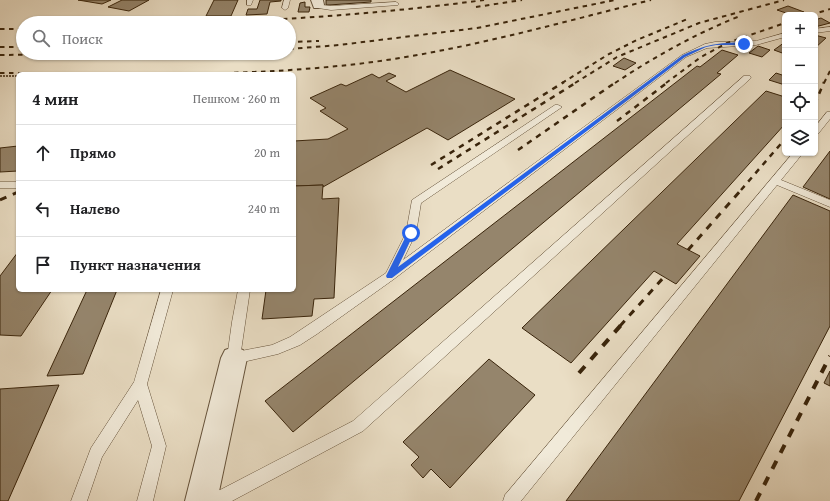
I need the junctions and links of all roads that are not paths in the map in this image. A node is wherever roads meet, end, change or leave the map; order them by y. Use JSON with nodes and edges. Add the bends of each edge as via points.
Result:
{"nodes":[{"id":1,"x":287,"y":0,"type":"edge"},
{"id":2,"x":318,"y":2,"type":"edge"},
{"id":3,"x":396,"y":4,"type":"dead end"},
{"id":4,"x":285,"y":8,"type":"dead end"},
{"id":5,"x":830,"y":29,"type":"edge"},
{"id":6,"x":818,"y":31,"type":"edge"},
{"id":7,"x":782,"y":36,"type":"edge"},
{"id":8,"x":747,"y":78,"type":"dead end"},
{"id":9,"x":558,"y":106,"type":"dead end"},
{"id":10,"x":830,"y":114,"type":"edge"},
{"id":11,"x":818,"y":128,"type":"edge"},
{"id":12,"x":796,"y":156,"type":"edge"},
{"id":13,"x":775,"y":181,"type":"junction"},
{"id":14,"x":0,"y":185,"type":"edge"},
{"id":15,"x":16,"y":185,"type":"edge"},
{"id":16,"x":830,"y":204,"type":"edge"},
{"id":17,"x":390,"y":276,"type":"junction"},
{"id":18,"x":166,"y":292,"type":"edge"},
{"id":19,"x":244,"y":292,"type":"edge"},
{"id":20,"x":234,"y":358,"type":"junction"},
{"id":21,"x":140,"y":384,"type":"junction"},
{"id":22,"x":201,"y":500,"type":"edge"},
{"id":23,"x":80,"y":501,"type":"edge"},
{"id":24,"x":145,"y":501,"type":"edge"},
{"id":25,"x":511,"y":501,"type":"edge"}],
"edges":[{"from":1,"to":4,"type":"lane"},
{"from":2,"to":3,"type":"lane","via":[[320,7],[331,8]]},
{"from":5,"to":6,"type":"lane"},
{"from":7,"to":17,"type":"lane","via":[[756,43],[705,46],[684,56]]},
{"from":8,"to":22,"type":"lane","via":[[358,426],[222,498]]},
{"from":9,"to":17,"type":"lane","via":[[416,202],[411,233]]},
{"from":10,"to":11,"type":"lane"},
{"from":12,"to":13,"type":"lane"},
{"from":13,"to":16,"type":"lane"},
{"from":13,"to":25,"type":"lane"},
{"from":14,"to":15,"type":"lane"},
{"from":17,"to":20,"type":"lane","via":[[295,341],[273,350]]},
{"from":18,"to":21,"type":"lane"},
{"from":19,"to":20,"type":"lane"},
{"from":20,"to":22,"type":"street"},
{"from":21,"to":23,"type":"lane","via":[[96,453]]},
{"from":21,"to":24,"type":"lane","via":[[159,446]]}]}
